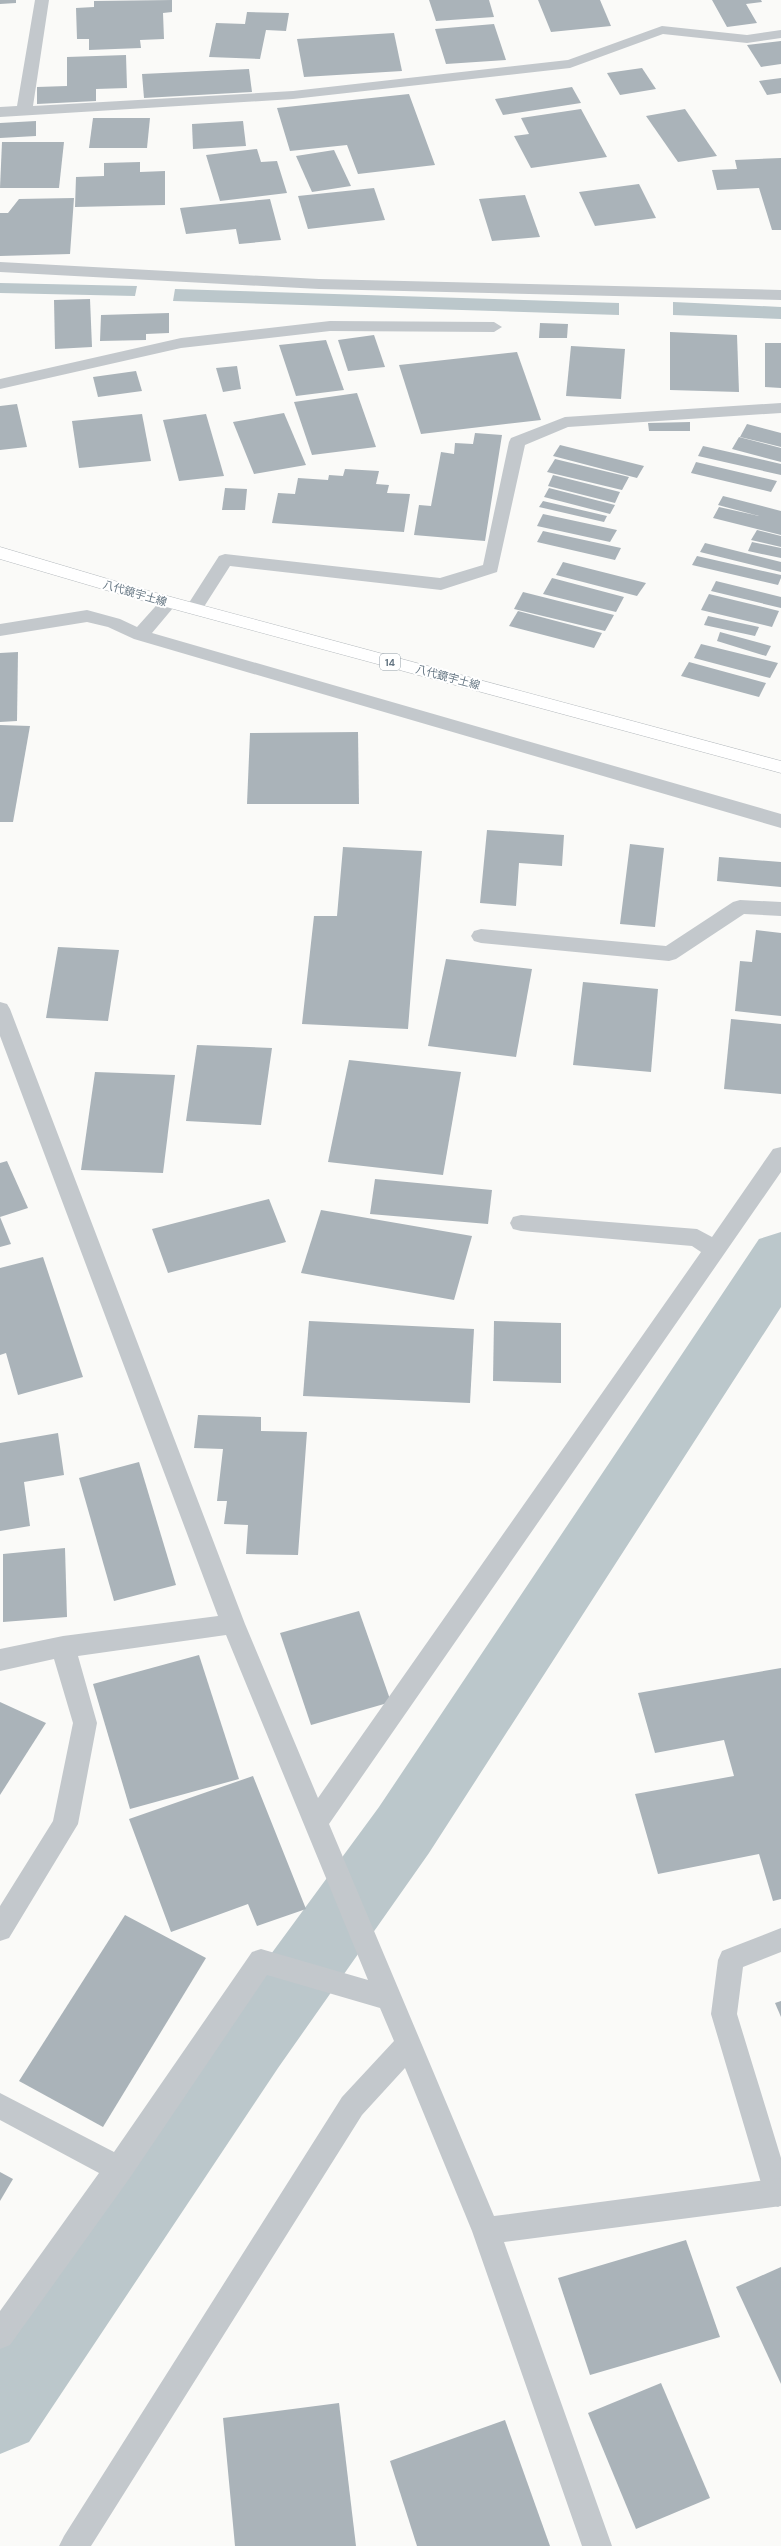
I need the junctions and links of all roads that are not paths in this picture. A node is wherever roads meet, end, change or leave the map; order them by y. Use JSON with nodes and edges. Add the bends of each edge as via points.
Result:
{"nodes":[{"id":1,"x":42,"y":0,"type":"edge"},
{"id":2,"x":781,"y":34,"type":"edge"},
{"id":3,"x":0,"y":112,"type":"edge"},
{"id":4,"x":24,"y":112,"type":"junction"},
{"id":5,"x":0,"y":267,"type":"edge"},
{"id":6,"x":781,"y":295,"type":"edge"},
{"id":7,"x":494,"y":327,"type":"dead end"},
{"id":8,"x":0,"y":384,"type":"edge"},
{"id":9,"x":781,"y":408,"type":"edge"},
{"id":10,"x":0,"y":553,"type":"edge"},
{"id":11,"x":169,"y":602,"type":"junction"},
{"id":12,"x":194,"y":609,"type":"junction"},
{"id":13,"x":0,"y":630,"type":"edge"},
{"id":14,"x":140,"y":635,"type":"junction"},
{"id":15,"x":781,"y":767,"type":"edge"},
{"id":16,"x":781,"y":821,"type":"edge"},
{"id":17,"x":781,"y":909,"type":"edge"},
{"id":18,"x":481,"y":936,"type":"dead end"},
{"id":19,"x":1,"y":1016,"type":"edge"},
{"id":20,"x":781,"y":1155,"type":"edge"},
{"id":21,"x":521,"y":1224,"type":"dead end"},
{"id":22,"x":714,"y":1250,"type":"junction"},
{"id":23,"x":233,"y":1624,"type":"junction"},
{"id":24,"x":64,"y":1647,"type":"junction"},
{"id":25,"x":0,"y":1660,"type":"edge"},
{"id":26,"x":316,"y":1826,"type":"junction"},
{"id":27,"x":0,"y":1929,"type":"edge"},
{"id":28,"x":781,"y":1940,"type":"edge"},
{"id":29,"x":386,"y":1996,"type":"junction"},
{"id":30,"x":408,"y":2045,"type":"junction"},
{"id":31,"x":0,"y":2106,"type":"edge"},
{"id":32,"x":119,"y":2169,"type":"junction"},
{"id":33,"x":779,"y":2192,"type":"edge"},
{"id":34,"x":486,"y":2231,"type":"junction"},
{"id":35,"x":0,"y":2335,"type":"edge"},
{"id":36,"x":74,"y":2546,"type":"edge"},
{"id":37,"x":597,"y":2546,"type":"edge"}],
"edges":[{"from":1,"to":4,"type":"street"},
{"from":2,"to":4,"type":"street","via":[[747,39],[662,30],[570,64],[293,95]]},
{"from":3,"to":4,"type":"street"},
{"from":5,"to":6,"type":"street","via":[[319,284]]},
{"from":7,"to":8,"type":"street","via":[[330,326],[182,343]]},
{"from":9,"to":12,"type":"street","via":[[565,422],[517,442],[491,568],[441,584],[225,560]]},
{"from":10,"to":11,"type":"main road","name":"八代鏡宇土線","number":"14"},
{"from":11,"to":12,"type":"main road","name":"八代鏡宇土線","number":"14"},
{"from":11,"to":14,"type":"street"},
{"from":12,"to":15,"type":"main road","name":"八代鏡宇土線","number":"14"},
{"from":13,"to":14,"type":"street","via":[[87,616],[114,623]]},
{"from":14,"to":16,"type":"street"},
{"from":17,"to":18,"type":"street","via":[[740,907],[669,954]]},
{"from":19,"to":23,"type":"street"},
{"from":20,"to":22,"type":"street"},
{"from":21,"to":22,"type":"street","via":[[697,1238]]},
{"from":22,"to":26,"type":"street"},
{"from":23,"to":24,"type":"street"},
{"from":23,"to":26,"type":"street"},
{"from":24,"to":25,"type":"street"},
{"from":24,"to":27,"type":"street","via":[[85,1723],[65,1824]]},
{"from":26,"to":29,"type":"street"},
{"from":28,"to":33,"type":"street","via":[[731,1960],[724,2014]]},
{"from":29,"to":30,"type":"street"},
{"from":29,"to":32,"type":"street","via":[[261,1961]]},
{"from":30,"to":34,"type":"street"},
{"from":30,"to":36,"type":"street","via":[[352,2106]]},
{"from":31,"to":32,"type":"street"},
{"from":32,"to":35,"type":"street"},
{"from":33,"to":34,"type":"street"},
{"from":34,"to":37,"type":"street"}]}
